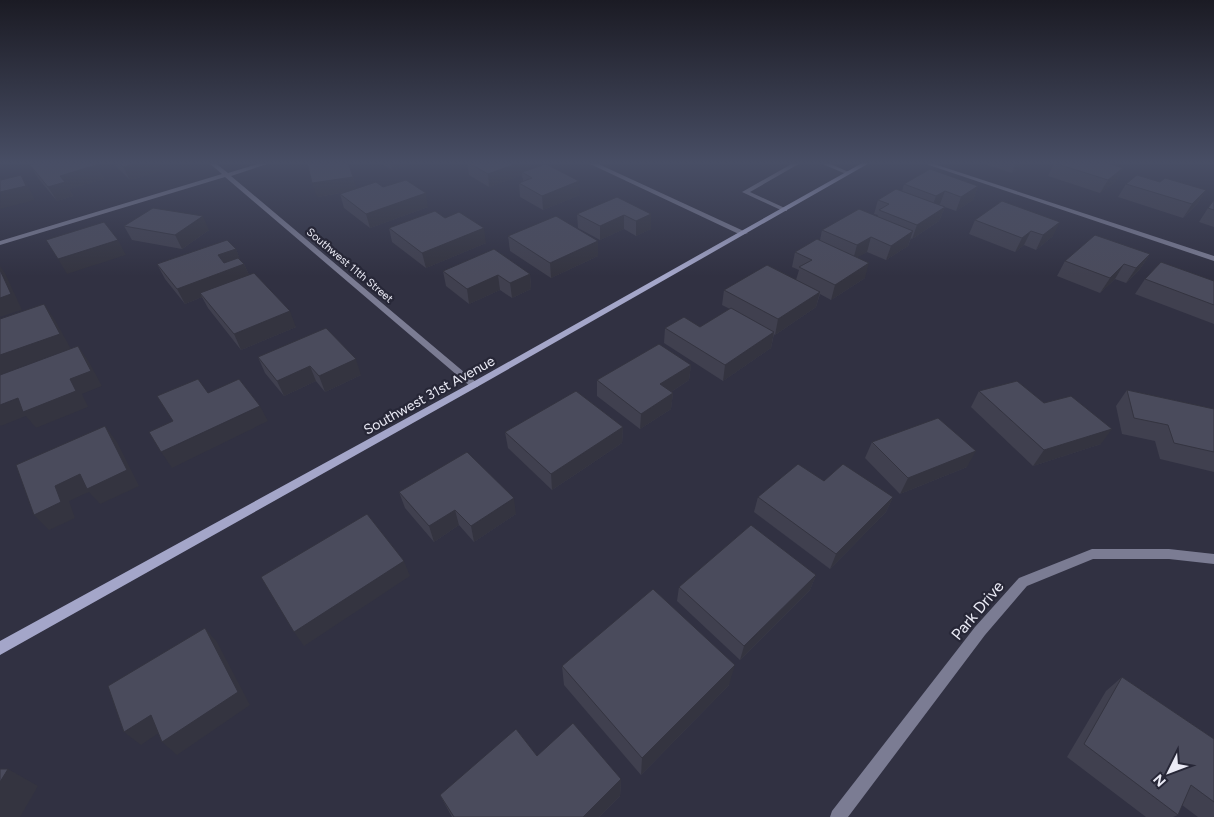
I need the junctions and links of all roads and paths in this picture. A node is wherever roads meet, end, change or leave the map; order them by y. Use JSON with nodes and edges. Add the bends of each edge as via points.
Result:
{"nodes":[{"id":1,"x":142,"y":200,"type":"edge"},
{"id":2,"x":256,"y":200,"type":"edge"},
{"id":3,"x":672,"y":200,"type":"edge"},
{"id":4,"x":763,"y":200,"type":"edge"},
{"id":5,"x":802,"y":200,"type":"edge"},
{"id":6,"x":1037,"y":200,"type":"edge"},
{"id":7,"x":785,"y":210,"type":"junction"},
{"id":8,"x":744,"y":233,"type":"junction"},
{"id":9,"x":0,"y":243,"type":"edge"},
{"id":10,"x":1214,"y":259,"type":"edge"},
{"id":11,"x":474,"y":385,"type":"junction"},
{"id":12,"x":1214,"y":559,"type":"edge"},
{"id":13,"x":0,"y":648,"type":"edge"},
{"id":14,"x":838,"y":817,"type":"edge"}],
"edges":[{"from":1,"to":9,"type":"street"},
{"from":2,"to":11,"type":"street","name":"Southwest 11th Street"},
{"from":3,"to":8,"type":"street"},
{"from":4,"to":7,"type":"street"},
{"from":5,"to":7,"type":"main road","name":"Southwest 31st Avenue"},
{"from":6,"to":10,"type":"street"},
{"from":7,"to":8,"type":"main road","name":"Southwest 31st Avenue"},
{"from":8,"to":11,"type":"main road","name":"Southwest 31st Avenue"},
{"from":11,"to":13,"type":"main road","name":"Southwest 31st Avenue"},
{"from":12,"to":14,"type":"street","name":"Park Drive","via":[[1169,554],[1092,554],[1023,582],[980,631]]}]}
